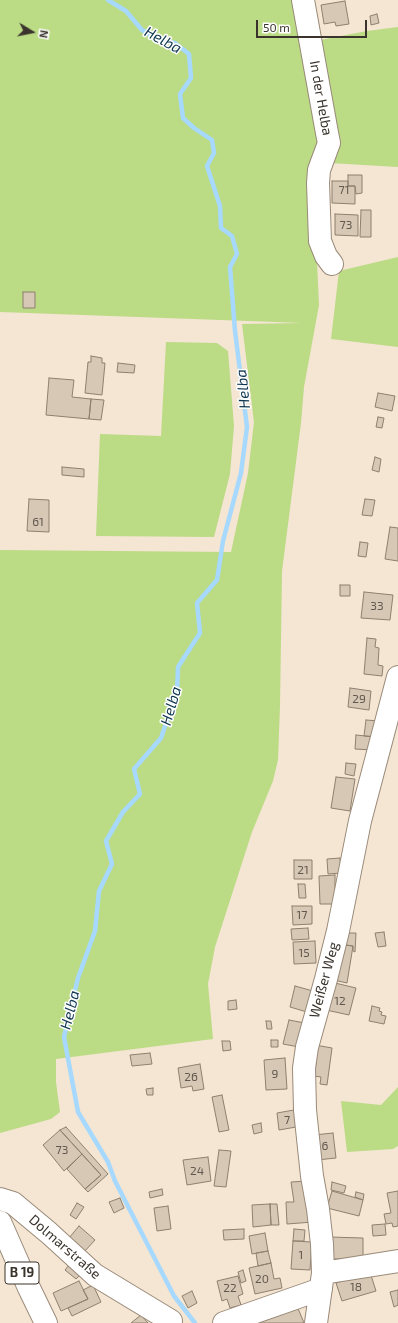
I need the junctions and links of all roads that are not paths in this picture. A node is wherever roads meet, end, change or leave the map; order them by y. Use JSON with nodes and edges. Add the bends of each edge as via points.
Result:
{"nodes":[{"id":1,"x":303,"y":0,"type":"edge"},
{"id":2,"x":332,"y":264,"type":"dead end"},
{"id":3,"x":398,"y":677,"type":"edge"},
{"id":4,"x":0,"y":1199,"type":"edge"},
{"id":5,"x":0,"y":1222,"type":"edge"},
{"id":6,"x":398,"y":1261,"type":"edge"},
{"id":7,"x":322,"y":1281,"type":"junction"},
{"id":8,"x":171,"y":1321,"type":"dead end"},
{"id":9,"x":46,"y":1323,"type":"edge"},
{"id":10,"x":224,"y":1323,"type":"edge"},
{"id":11,"x":316,"y":1323,"type":"edge"}],
"edges":[{"from":1,"to":2,"type":"street","name":"In der Helba","via":[[328,133],[328,143],[318,176],[320,241]]},
{"from":3,"to":7,"type":"street","name":"Weißer Weg","via":[[360,821],[338,931],[307,1047],[304,1068],[305,1110],[320,1223]]},
{"from":4,"to":8,"type":"street","name":"Dolmarstraße","via":[[13,1203],[95,1275]]},
{"from":5,"to":9,"type":"street","number":"B 19"},
{"from":6,"to":7,"type":"street"},
{"from":7,"to":10,"type":"street"},
{"from":7,"to":11,"type":"street","name":"Weißer Weg"}]}
